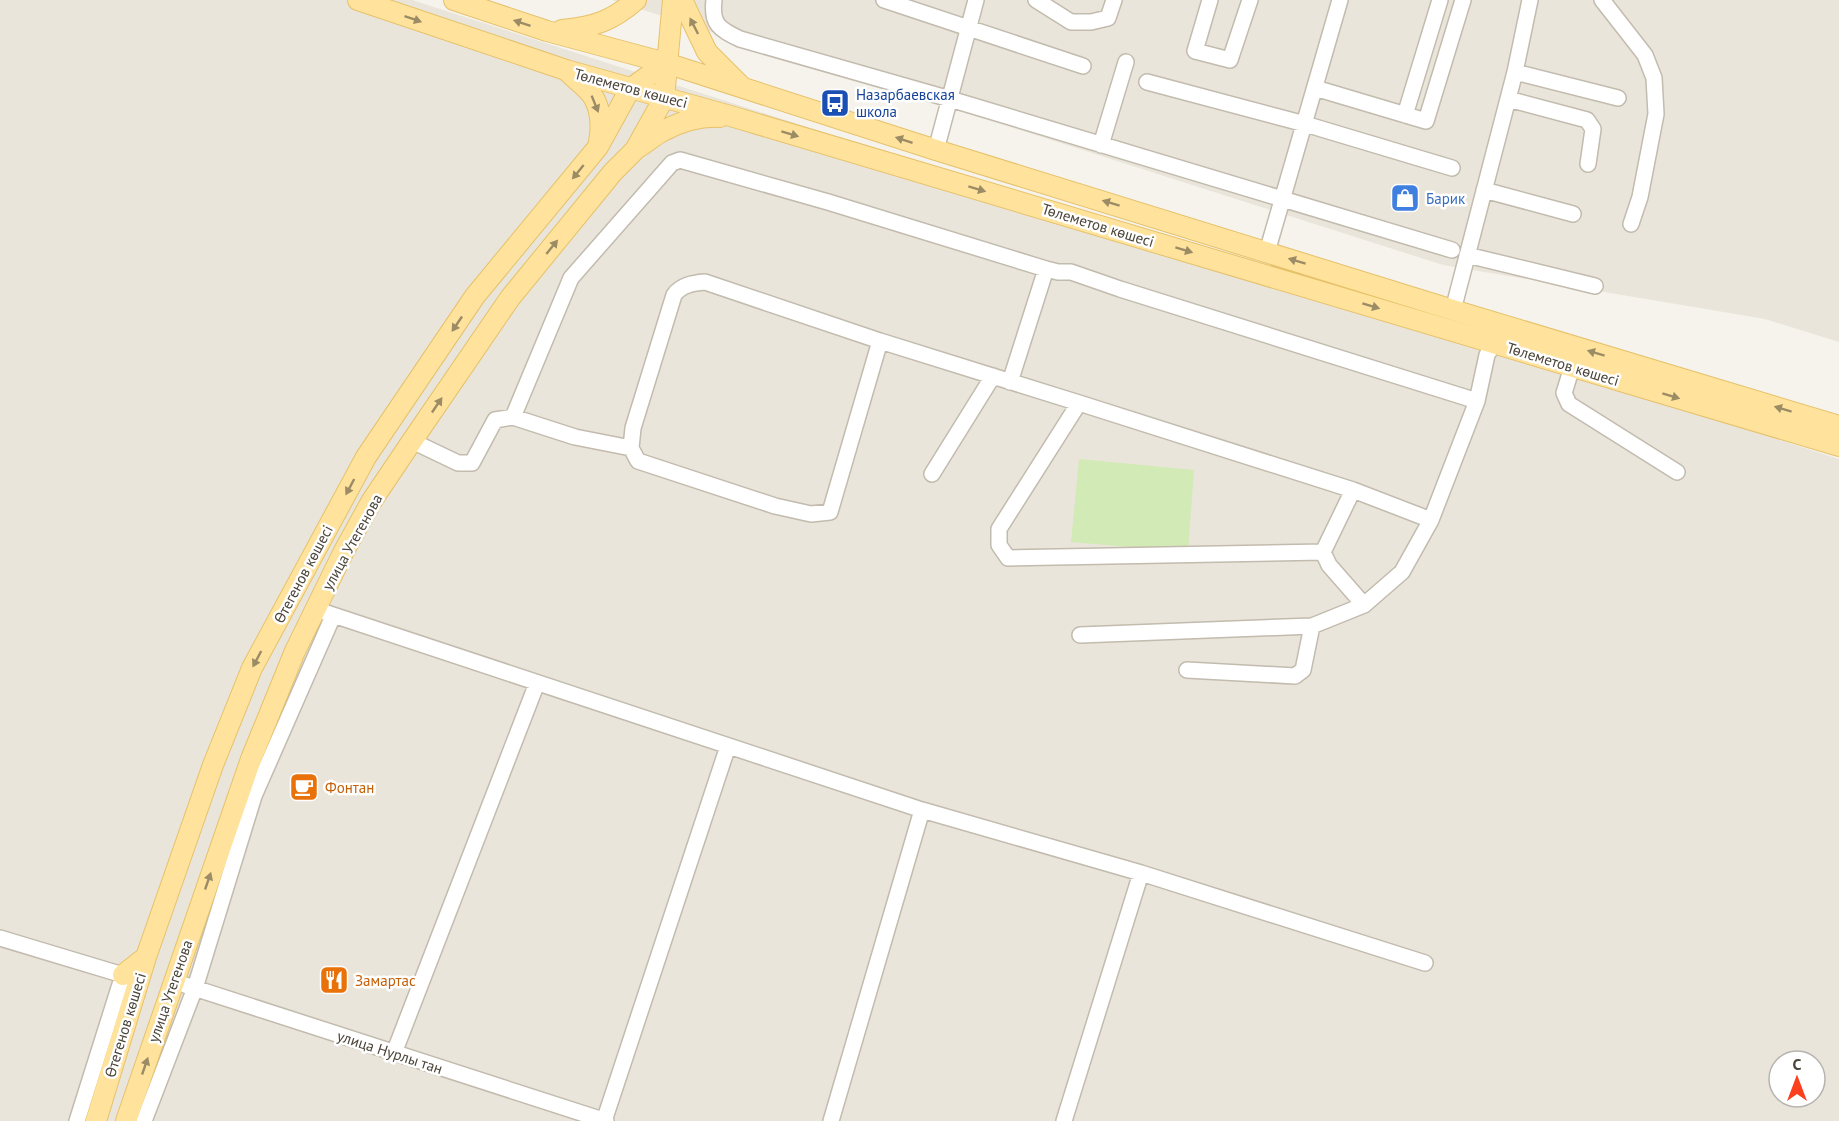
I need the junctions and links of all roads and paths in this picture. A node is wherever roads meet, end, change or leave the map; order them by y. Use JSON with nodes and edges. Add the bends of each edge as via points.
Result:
{"nodes":[{"id":1,"x":358,"y":0,"type":"edge"},
{"id":2,"x":454,"y":0,"type":"edge"},
{"id":3,"x":636,"y":0,"type":"edge"},
{"id":4,"x":673,"y":0,"type":"edge"},
{"id":5,"x":682,"y":0,"type":"edge"},
{"id":6,"x":714,"y":0,"type":"edge"},
{"id":7,"x":884,"y":0,"type":"edge"},
{"id":8,"x":976,"y":0,"type":"edge"},
{"id":9,"x":1036,"y":0,"type":"edge"},
{"id":10,"x":1114,"y":0,"type":"edge"},
{"id":11,"x":1210,"y":0,"type":"edge"},
{"id":12,"x":1250,"y":0,"type":"edge"},
{"id":13,"x":1340,"y":0,"type":"edge"},
{"id":14,"x":1440,"y":0,"type":"edge"},
{"id":15,"x":1463,"y":0,"type":"edge"},
{"id":16,"x":1530,"y":0,"type":"edge"},
{"id":17,"x":1602,"y":0,"type":"edge"},
{"id":18,"x":968,"y":28,"type":"junction"},
{"id":19,"x":547,"y":31,"type":"junction"},
{"id":20,"x":1126,"y":62,"type":"dead end"},
{"id":21,"x":666,"y":63,"type":"junction"},
{"id":22,"x":1083,"y":66,"type":"dead end"},
{"id":23,"x":566,"y":70,"type":"junction"},
{"id":24,"x":1515,"y":72,"type":"junction"},
{"id":25,"x":1147,"y":82,"type":"dead end"},
{"id":26,"x":742,"y":88,"type":"junction"},
{"id":27,"x":1315,"y":88,"type":"junction"},
{"id":28,"x":630,"y":89,"type":"junction"},
{"id":29,"x":664,"y":98,"type":"junction"},
{"id":30,"x":1618,"y":98,"type":"dead end"},
{"id":31,"x":950,"y":99,"type":"junction"},
{"id":32,"x":1508,"y":99,"type":"junction"},
{"id":33,"x":1405,"y":115,"type":"junction"},
{"id":34,"x":734,"y":117,"type":"junction"},
{"id":35,"x":1305,"y":124,"type":"junction"},
{"id":36,"x":1101,"y":144,"type":"junction"},
{"id":37,"x":598,"y":147,"type":"junction"},
{"id":38,"x":635,"y":150,"type":"junction"},
{"id":39,"x":936,"y":150,"type":"junction"},
{"id":40,"x":1588,"y":164,"type":"dead end"},
{"id":41,"x":1452,"y":168,"type":"dead end"},
{"id":42,"x":1484,"y":190,"type":"junction"},
{"id":43,"x":1283,"y":198,"type":"junction"},
{"id":44,"x":1573,"y":214,"type":"dead end"},
{"id":45,"x":1631,"y":224,"type":"dead end"},
{"id":46,"x":1452,"y":250,"type":"dead end"},
{"id":47,"x":1267,"y":252,"type":"junction"},
{"id":48,"x":1467,"y":255,"type":"junction"},
{"id":49,"x":1046,"y":269,"type":"junction"},
{"id":50,"x":1595,"y":286,"type":"dead end"},
{"id":51,"x":1453,"y":310,"type":"junction"},
{"id":52,"x":1447,"y":329,"type":"junction"},
{"id":53,"x":880,"y":341,"type":"junction"},
{"id":54,"x":1494,"y":343,"type":"junction"},
{"id":55,"x":1572,"y":367,"type":"junction"},
{"id":56,"x":993,"y":376,"type":"junction"},
{"id":57,"x":1010,"y":382,"type":"junction"},
{"id":58,"x":1477,"y":401,"type":"junction"},
{"id":59,"x":1079,"y":403,"type":"junction"},
{"id":60,"x":513,"y":417,"type":"junction"},
{"id":61,"x":1839,"y":426,"type":"edge"},
{"id":62,"x":412,"y":441,"type":"junction"},
{"id":63,"x":1839,"y":446,"type":"edge"},
{"id":64,"x":631,"y":448,"type":"junction"},
{"id":65,"x":1677,"y":472,"type":"dead end"},
{"id":66,"x":932,"y":474,"type":"dead end"},
{"id":67,"x":1353,"y":490,"type":"junction"},
{"id":68,"x":1431,"y":520,"type":"junction"},
{"id":69,"x":1323,"y":552,"type":"junction"},
{"id":70,"x":1364,"y":605,"type":"junction"},
{"id":71,"x":324,"y":613,"type":"junction"},
{"id":72,"x":1312,"y":626,"type":"junction"},
{"id":73,"x":1080,"y":635,"type":"dead end"},
{"id":74,"x":1187,"y":670,"type":"dead end"},
{"id":75,"x":537,"y":683,"type":"junction"},
{"id":76,"x":728,"y":746,"type":"junction"},
{"id":77,"x":922,"y":810,"type":"junction"},
{"id":78,"x":1141,"y":873,"type":"junction"},
{"id":79,"x":0,"y":938,"type":"edge"},
{"id":80,"x":146,"y":957,"type":"junction"},
{"id":81,"x":1425,"y":963,"type":"dead end"},
{"id":82,"x":123,"y":975,"type":"junction"},
{"id":83,"x":174,"y":980,"type":"junction"},
{"id":84,"x":195,"y":988,"type":"junction"},
{"id":85,"x":394,"y":1053,"type":"junction"},
{"id":86,"x":77,"y":1121,"type":"edge"},
{"id":87,"x":96,"y":1121,"type":"edge"},
{"id":88,"x":126,"y":1121,"type":"edge"},
{"id":89,"x":144,"y":1121,"type":"edge"},
{"id":90,"x":605,"y":1121,"type":"edge"},
{"id":91,"x":831,"y":1121,"type":"edge"},
{"id":92,"x":1064,"y":1121,"type":"edge"}],
"edges":[{"from":1,"to":23,"type":"main road","name":"Төлеметов көшесі","one_way":true},
{"from":19,"to":2,"type":"main road","name":"Төлеметов көшесі","one_way":true},
{"from":3,"to":19,"type":"main road","via":[[613,17],[587,28]]},
{"from":4,"to":21,"type":"main road","name":"улица Утегенова"},
{"from":26,"to":5,"type":"main road","one_way":true,"via":[[707,51]]},
{"from":6,"to":31,"type":"street","via":[[717,26],[740,39]]},
{"from":7,"to":18,"type":"street"},
{"from":8,"to":18,"type":"street"},
{"from":9,"to":10,"type":"street","via":[[1071,22],[1108,18]]},
{"from":11,"to":12,"type":"street","via":[[1195,51],[1230,60]]},
{"from":13,"to":27,"type":"street"},
{"from":14,"to":33,"type":"street"},
{"from":15,"to":33,"type":"street","via":[[1426,121]]},
{"from":16,"to":24,"type":"street"},
{"from":17,"to":45,"type":"street","via":[[1645,56],[1654,78],[1656,114]]},
{"from":18,"to":22,"type":"street"},
{"from":18,"to":31,"type":"street"},
{"from":19,"to":21,"type":"main road","name":"Төлеметов көшесі"},
{"from":20,"to":36,"type":"street"},
{"from":21,"to":26,"type":"main road","name":"Төлеметов көшесі"},
{"from":21,"to":28,"type":"main road"},
{"from":21,"to":29,"type":"main road","name":"улица Утегенова"},
{"from":23,"to":28,"type":"main road","name":"Төлеметов көшесі"},
{"from":23,"to":37,"type":"main road","one_way":true,"via":[[592,96],[601,129]]},
{"from":24,"to":30,"type":"street"},
{"from":24,"to":32,"type":"street"},
{"from":25,"to":35,"type":"street"},
{"from":39,"to":26,"type":"main road","name":"Төлеметов көшесі","one_way":true},
{"from":27,"to":33,"type":"street"},
{"from":27,"to":35,"type":"street"},
{"from":28,"to":29,"type":"main road","name":"Төлеметов көшесі"},
{"from":28,"to":37,"type":"main road","name":"Өтегенов көшесі"},
{"from":29,"to":34,"type":"main road","name":"Төлеметов көшесі"},
{"from":29,"to":38,"type":"main road","name":"улица Утегенова"},
{"from":31,"to":36,"type":"street"},
{"from":31,"to":39,"type":"street"},
{"from":32,"to":40,"type":"street","via":[[1587,120],[1593,129]]},
{"from":32,"to":42,"type":"street"},
{"from":34,"to":38,"type":"main road","via":[[710,116],[689,121],[663,130]]},
{"from":34,"to":52,"type":"main road","name":"Төлеметов көшесі","one_way":true},
{"from":35,"to":41,"type":"street"},
{"from":35,"to":43,"type":"street"},
{"from":36,"to":43,"type":"street"},
{"from":37,"to":80,"type":"main road","name":"Өтегенов көшесі","one_way":true,"via":[[475,296],[366,457],[252,668],[213,765]]},
{"from":62,"to":38,"type":"main road","name":"улица Утегенова","one_way":true,"via":[[510,298]]},
{"from":47,"to":39,"type":"main road","name":"Төлеметов көшесі","one_way":true},
{"from":42,"to":44,"type":"street"},
{"from":42,"to":48,"type":"street"},
{"from":43,"to":46,"type":"street"},
{"from":43,"to":47,"type":"street"},
{"from":51,"to":47,"type":"main road","name":"Төлеметов көшесі","one_way":true},
{"from":48,"to":50,"type":"street"},
{"from":48,"to":51,"type":"street"},
{"from":49,"to":57,"type":"street"},
{"from":49,"to":58,"type":"street","via":[[1071,272]]},
{"from":49,"to":60,"type":"street","via":[[680,160],[672,163],[571,278]]},
{"from":51,"to":52,"type":"main road"},
{"from":61,"to":51,"type":"main road","name":"Төлеметов көшесі","one_way":true},
{"from":52,"to":54,"type":"main road","name":"Төлеметов көшесі"},
{"from":53,"to":56,"type":"street"},
{"from":53,"to":64,"type":"street","via":[[705,282],[685,286],[674,295],[670,305],[633,428]]},
{"from":53,"to":64,"type":"street","via":[[830,512],[811,514],[731,492],[638,461]]},
{"from":54,"to":55,"type":"main road","name":"Төлеметов көшесі"},
{"from":54,"to":58,"type":"street","via":[[1487,355]]},
{"from":55,"to":63,"type":"main road","name":"Төлеметов көшесі","one_way":true},
{"from":55,"to":65,"type":"street","via":[[1564,393],[1569,404]]},
{"from":56,"to":57,"type":"street"},
{"from":56,"to":66,"type":"street"},
{"from":57,"to":59,"type":"street"},
{"from":58,"to":68,"type":"street"},
{"from":59,"to":67,"type":"street"},
{"from":59,"to":69,"type":"street","via":[[999,529],[999,545],[1008,558]]},
{"from":60,"to":62,"type":"street","via":[[495,420],[472,463],[458,463]]},
{"from":60,"to":64,"type":"street","via":[[575,437]]},
{"from":62,"to":71,"type":"main road","name":"улица Утегенова","via":[[344,550]]},
{"from":67,"to":68,"type":"street"},
{"from":67,"to":69,"type":"street"},
{"from":68,"to":70,"type":"street","via":[[1402,572]]},
{"from":69,"to":70,"type":"street","via":[[1329,565]]},
{"from":70,"to":72,"type":"street"},
{"from":71,"to":75,"type":"street"},
{"from":83,"to":71,"type":"main road","name":"улица Утегенова","one_way":true,"via":[[250,759],[295,651]]},
{"from":71,"to":84,"type":"street","via":[[254,796]]},
{"from":72,"to":73,"type":"street"},
{"from":72,"to":74,"type":"street","via":[[1303,670],[1295,676]]},
{"from":75,"to":76,"type":"street"},
{"from":75,"to":85,"type":"street"},
{"from":76,"to":77,"type":"street"},
{"from":76,"to":90,"type":"street"},
{"from":77,"to":78,"type":"street"},
{"from":77,"to":91,"type":"street"},
{"from":78,"to":81,"type":"street"},
{"from":78,"to":92,"type":"street"},
{"from":79,"to":82,"type":"street"},
{"from":80,"to":82,"type":"main road"},
{"from":80,"to":87,"type":"main road","name":"Өтегенов көшесі"},
{"from":82,"to":86,"type":"street"},
{"from":83,"to":84,"type":"street","name":"улица Нурлы тан"},
{"from":88,"to":83,"type":"main road","name":"улица Утегенова","one_way":true},
{"from":84,"to":85,"type":"street","name":"улица Нурлы тан"},
{"from":84,"to":89,"type":"street"},
{"from":85,"to":90,"type":"street","name":"улица Нурлы тан"}]}
